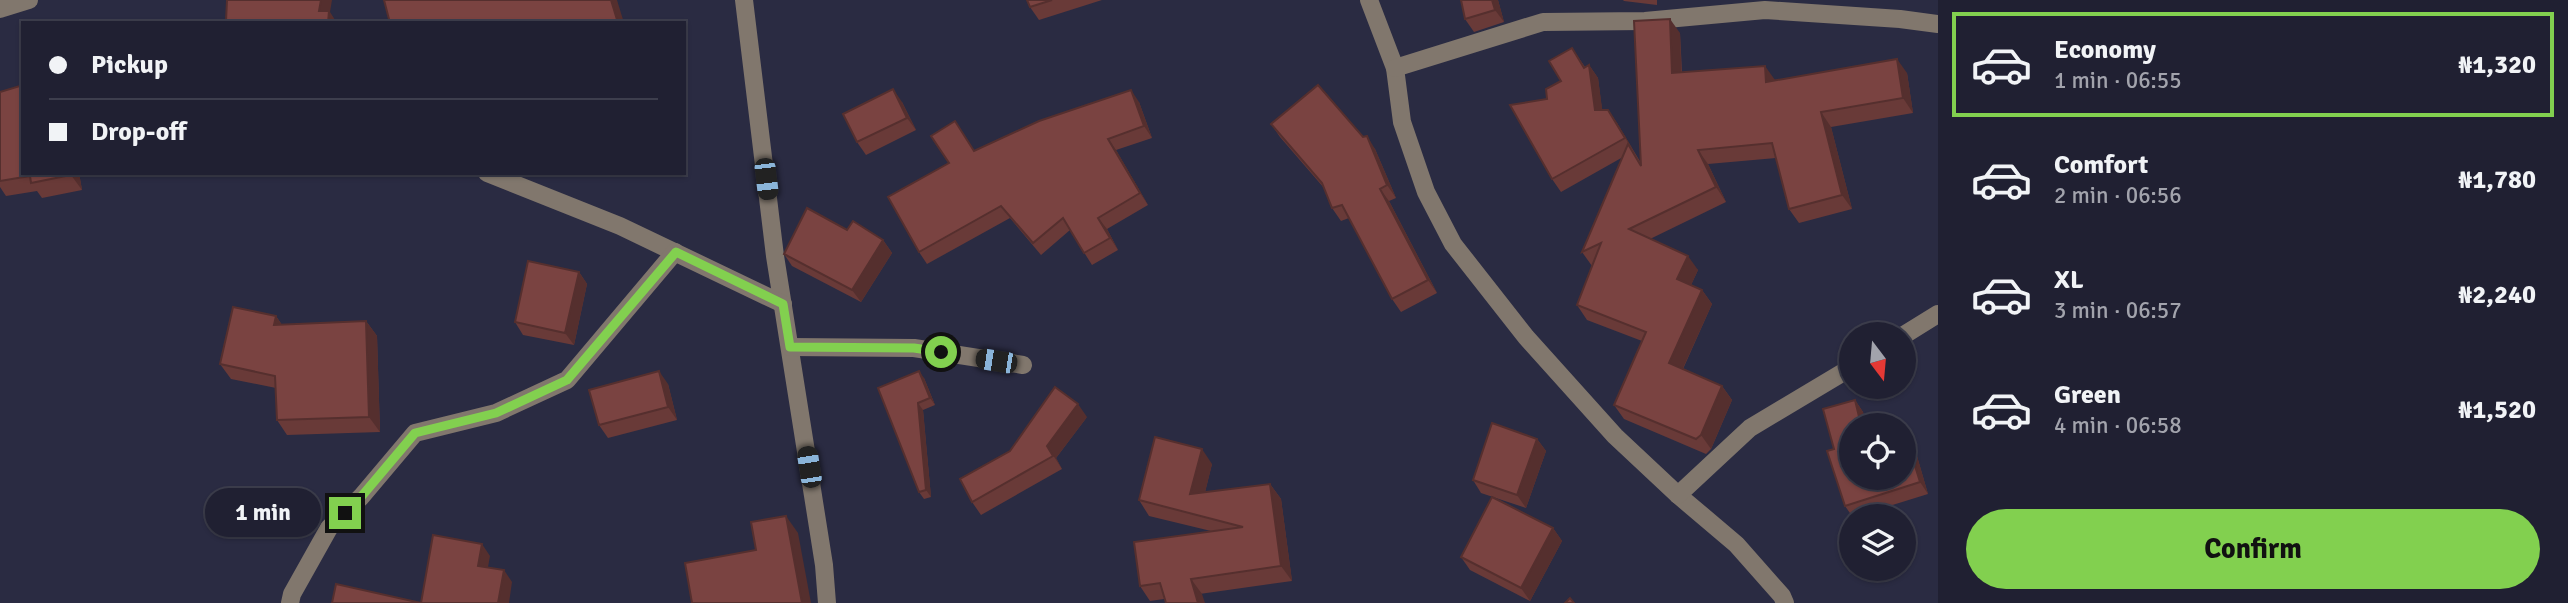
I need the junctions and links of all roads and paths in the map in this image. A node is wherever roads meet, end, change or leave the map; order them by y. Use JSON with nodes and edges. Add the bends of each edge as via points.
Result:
{"nodes":[{"id":1,"x":29,"y":0,"type":"edge"},
{"id":2,"x":744,"y":0,"type":"edge"},
{"id":3,"x":1369,"y":0,"type":"edge"},
{"id":4,"x":0,"y":9,"type":"edge"},
{"id":5,"x":1938,"y":24,"type":"edge"},
{"id":6,"x":1395,"y":68,"type":"junction"},
{"id":7,"x":493,"y":175,"type":"edge"},
{"id":8,"x":676,"y":252,"type":"junction"},
{"id":9,"x":783,"y":304,"type":"junction"},
{"id":10,"x":1938,"y":314,"type":"edge"},
{"id":11,"x":1916,"y":328,"type":"edge"},
{"id":12,"x":790,"y":347,"type":"junction"},
{"id":13,"x":1023,"y":365,"type":"dead end"},
{"id":14,"x":1839,"y":375,"type":"edge"},
{"id":15,"x":1678,"y":495,"type":"junction"},
{"id":16,"x":290,"y":603,"type":"edge"},
{"id":17,"x":827,"y":603,"type":"edge"},
{"id":18,"x":1785,"y":603,"type":"edge"}],
"edges":[{"from":1,"to":4,"type":"street"},
{"from":2,"to":9,"type":"street"},
{"from":3,"to":6,"type":"street"},
{"from":5,"to":6,"type":"street","via":[[1765,10],[1645,21],[1543,22]]},
{"from":6,"to":15,"type":"street","via":[[1402,122],[1426,192],[1453,244],[1525,337],[1615,436]]},
{"from":7,"to":8,"type":"street"},
{"from":8,"to":9,"type":"street"},
{"from":8,"to":16,"type":"street","via":[[567,380],[496,413],[415,433],[328,528]]},
{"from":9,"to":12,"type":"street"},
{"from":10,"to":11,"type":"street"},
{"from":12,"to":13,"type":"street","via":[[914,348]]},
{"from":12,"to":17,"type":"street"},
{"from":14,"to":15,"type":"street","via":[[1750,428]]},
{"from":15,"to":18,"type":"street","via":[[1736,544]]}]}
